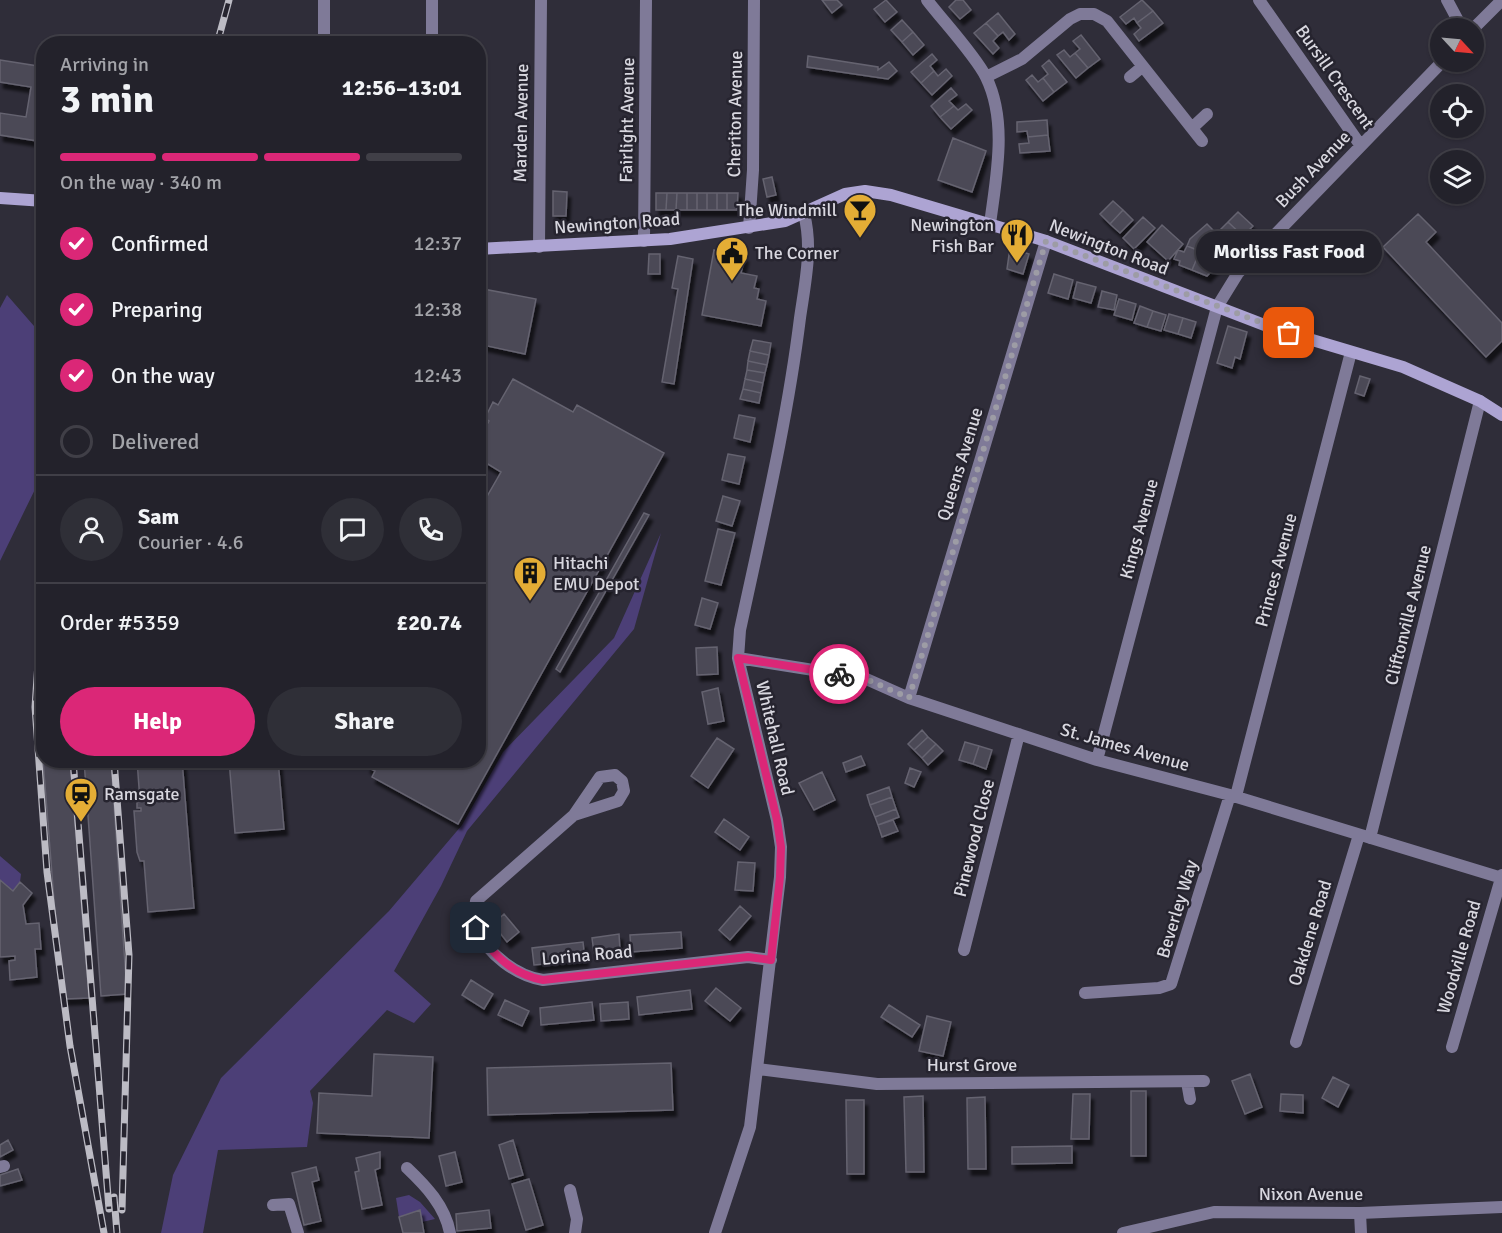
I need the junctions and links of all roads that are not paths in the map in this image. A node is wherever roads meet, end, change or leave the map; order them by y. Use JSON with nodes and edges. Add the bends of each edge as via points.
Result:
{"nodes":[{"id":1,"x":324,"y":0,"type":"edge"},
{"id":2,"x":432,"y":0,"type":"edge"},
{"id":3,"x":541,"y":0,"type":"edge"},
{"id":4,"x":646,"y":0,"type":"edge"},
{"id":5,"x":754,"y":0,"type":"edge"},
{"id":6,"x":927,"y":0,"type":"edge"},
{"id":7,"x":1259,"y":0,"type":"edge"},
{"id":8,"x":1447,"y":0,"type":"edge"},
{"id":9,"x":1502,"y":0,"type":"edge"},
{"id":10,"x":1457,"y":18,"type":"edge"},
{"id":11,"x":1484,"y":18,"type":"edge"},
{"id":12,"x":324,"y":36,"type":"edge"},
{"id":13,"x":432,"y":36,"type":"edge"},
{"id":14,"x":1142,"y":68,"type":"junction"},
{"id":15,"x":1432,"y":72,"type":"edge"},
{"id":16,"x":986,"y":77,"type":"junction"},
{"id":17,"x":1130,"y":77,"type":"dead end"},
{"id":18,"x":1207,"y":114,"type":"dead end"},
{"id":19,"x":1192,"y":128,"type":"junction"},
{"id":20,"x":1202,"y":141,"type":"dead end"},
{"id":21,"x":1361,"y":146,"type":"junction"},
{"id":22,"x":0,"y":198,"type":"edge"},
{"id":23,"x":36,"y":200,"type":"edge"},
{"id":24,"x":804,"y":214,"type":"junction"},
{"id":25,"x":990,"y":224,"type":"junction"},
{"id":26,"x":749,"y":228,"type":"junction"},
{"id":27,"x":644,"y":241,"type":"junction"},
{"id":28,"x":1046,"y":241,"type":"junction"},
{"id":29,"x":539,"y":247,"type":"junction"},
{"id":30,"x":486,"y":249,"type":"edge"},
{"id":31,"x":1217,"y":308,"type":"junction"},
{"id":32,"x":1351,"y":352,"type":"junction"},
{"id":33,"x":1480,"y":401,"type":"junction"},
{"id":34,"x":1502,"y":415,"type":"edge"},
{"id":35,"x":738,"y":658,"type":"junction"},
{"id":36,"x":909,"y":698,"type":"junction"},
{"id":37,"x":1019,"y":734,"type":"junction"},
{"id":38,"x":1097,"y":760,"type":"junction"},
{"id":39,"x":1233,"y":795,"type":"junction"},
{"id":40,"x":574,"y":814,"type":"dead end"},
{"id":41,"x":1365,"y":837,"type":"junction"},
{"id":42,"x":1502,"y":877,"type":"edge"},
{"id":43,"x":963,"y":950,"type":"dead end"},
{"id":44,"x":771,"y":960,"type":"junction"},
{"id":45,"x":1085,"y":993,"type":"dead end"},
{"id":46,"x":1296,"y":1042,"type":"dead end"},
{"id":47,"x":1452,"y":1047,"type":"dead end"},
{"id":48,"x":758,"y":1069,"type":"junction"},
{"id":49,"x":1204,"y":1081,"type":"dead end"},
{"id":50,"x":1187,"y":1082,"type":"junction"},
{"id":51,"x":1190,"y":1099,"type":"dead end"},
{"id":52,"x":407,"y":1167,"type":"dead end"},
{"id":53,"x":570,"y":1190,"type":"dead end"},
{"id":54,"x":273,"y":1205,"type":"dead end"},
{"id":55,"x":1502,"y":1207,"type":"edge"},
{"id":56,"x":1360,"y":1213,"type":"junction"},
{"id":57,"x":298,"y":1233,"type":"edge"},
{"id":58,"x":450,"y":1233,"type":"edge"},
{"id":59,"x":575,"y":1233,"type":"edge"},
{"id":60,"x":716,"y":1233,"type":"edge"},
{"id":61,"x":1123,"y":1233,"type":"edge"},
{"id":62,"x":1361,"y":1233,"type":"edge"}],
"edges":[{"from":1,"to":12,"type":"street"},
{"from":2,"to":13,"type":"street"},
{"from":3,"to":29,"type":"street","name":"Marden Avenue"},
{"from":4,"to":27,"type":"street","name":"Fairlight Avenue"},
{"from":5,"to":26,"type":"street","name":"Cheriton Avenue"},
{"from":6,"to":16,"type":"street"},
{"from":7,"to":21,"type":"street","name":"Bursill Crescent"},
{"from":8,"to":10,"type":"street"},
{"from":9,"to":11,"type":"street"},
{"from":14,"to":16,"type":"street","via":[[1107,21],[1094,14],[1080,14],[1022,59]]},
{"from":14,"to":17,"type":"street"},
{"from":14,"to":19,"type":"street"},
{"from":15,"to":21,"type":"street","name":"Bush Avenue"},
{"from":16,"to":25,"type":"street","via":[[998,114],[998,158]]},
{"from":18,"to":19,"type":"street"},
{"from":19,"to":20,"type":"street"},
{"from":21,"to":31,"type":"street","name":"Bush Avenue","via":[[1238,273]]},
{"from":22,"to":23,"type":"main road"},
{"from":24,"to":25,"type":"main road","name":"Newington Road","via":[[845,194],[865,192],[891,195]]},
{"from":24,"to":26,"type":"main road","name":"Newington Road"},
{"from":24,"to":35,"type":"street","name":"Whitehall Road","via":[[808,255],[797,343]]},
{"from":25,"to":28,"type":"main road","name":"Newington Road"},
{"from":26,"to":27,"type":"main road","name":"Newington Road"},
{"from":27,"to":29,"type":"main road","name":"Newington Road"},
{"from":28,"to":31,"type":"main road","name":"Newington Road"},
{"from":28,"to":36,"type":"street","name":"Queens Avenue"},
{"from":29,"to":30,"type":"main road","name":"Newington Road"},
{"from":31,"to":32,"type":"main road","name":"Newington Road"},
{"from":31,"to":38,"type":"street","name":"Kings Avenue"},
{"from":32,"to":33,"type":"main road","name":"Newington Road","via":[[1402,367]]},
{"from":32,"to":39,"type":"street","name":"Princes Avenue"},
{"from":33,"to":34,"type":"main road","name":"Newington Road"},
{"from":33,"to":41,"type":"street","name":"Cliftonville Avenue"},
{"from":35,"to":36,"type":"street","name":"St. James Avenue","via":[[864,678]]},
{"from":35,"to":44,"type":"street","name":"Whitehall Road","via":[[781,847]]},
{"from":36,"to":37,"type":"street","name":"St. James Avenue"},
{"from":37,"to":38,"type":"street","name":"St. James Avenue"},
{"from":37,"to":43,"type":"street","name":"Pinewood Close"},
{"from":38,"to":39,"type":"street","name":"St. James Avenue"},
{"from":39,"to":41,"type":"street","name":"St. James Avenue"},
{"from":39,"to":45,"type":"street","name":"Beverley Way","via":[[1171,984]]},
{"from":40,"to":44,"type":"street","name":"Lorina Road","via":[[476,901],[476,928],[486,945],[510,966],[527,977],[543,980],[748,957]]},
{"from":41,"to":42,"type":"street","name":"St. James Avenue"},
{"from":41,"to":46,"type":"street","name":"Oakdene Road"},
{"from":42,"to":47,"type":"street","name":"Woodville Road"},
{"from":44,"to":48,"type":"street","name":"Whitehall Road"},
{"from":48,"to":50,"type":"street","name":"Hurst Grove","via":[[877,1084]]},
{"from":48,"to":60,"type":"street","name":"Whitehall Road","via":[[750,1127]]},
{"from":49,"to":50,"type":"street","name":"Hurst Grove"},
{"from":50,"to":51,"type":"street"},
{"from":52,"to":58,"type":"street","via":[[429,1189]]},
{"from":53,"to":59,"type":"street","via":[[577,1219]]},
{"from":54,"to":57,"type":"street","via":[[289,1204]]},
{"from":55,"to":56,"type":"street","name":"Nixon Avenue"},
{"from":56,"to":61,"type":"street","name":"Nixon Avenue","via":[[1214,1212]]},
{"from":56,"to":62,"type":"street"}]}
